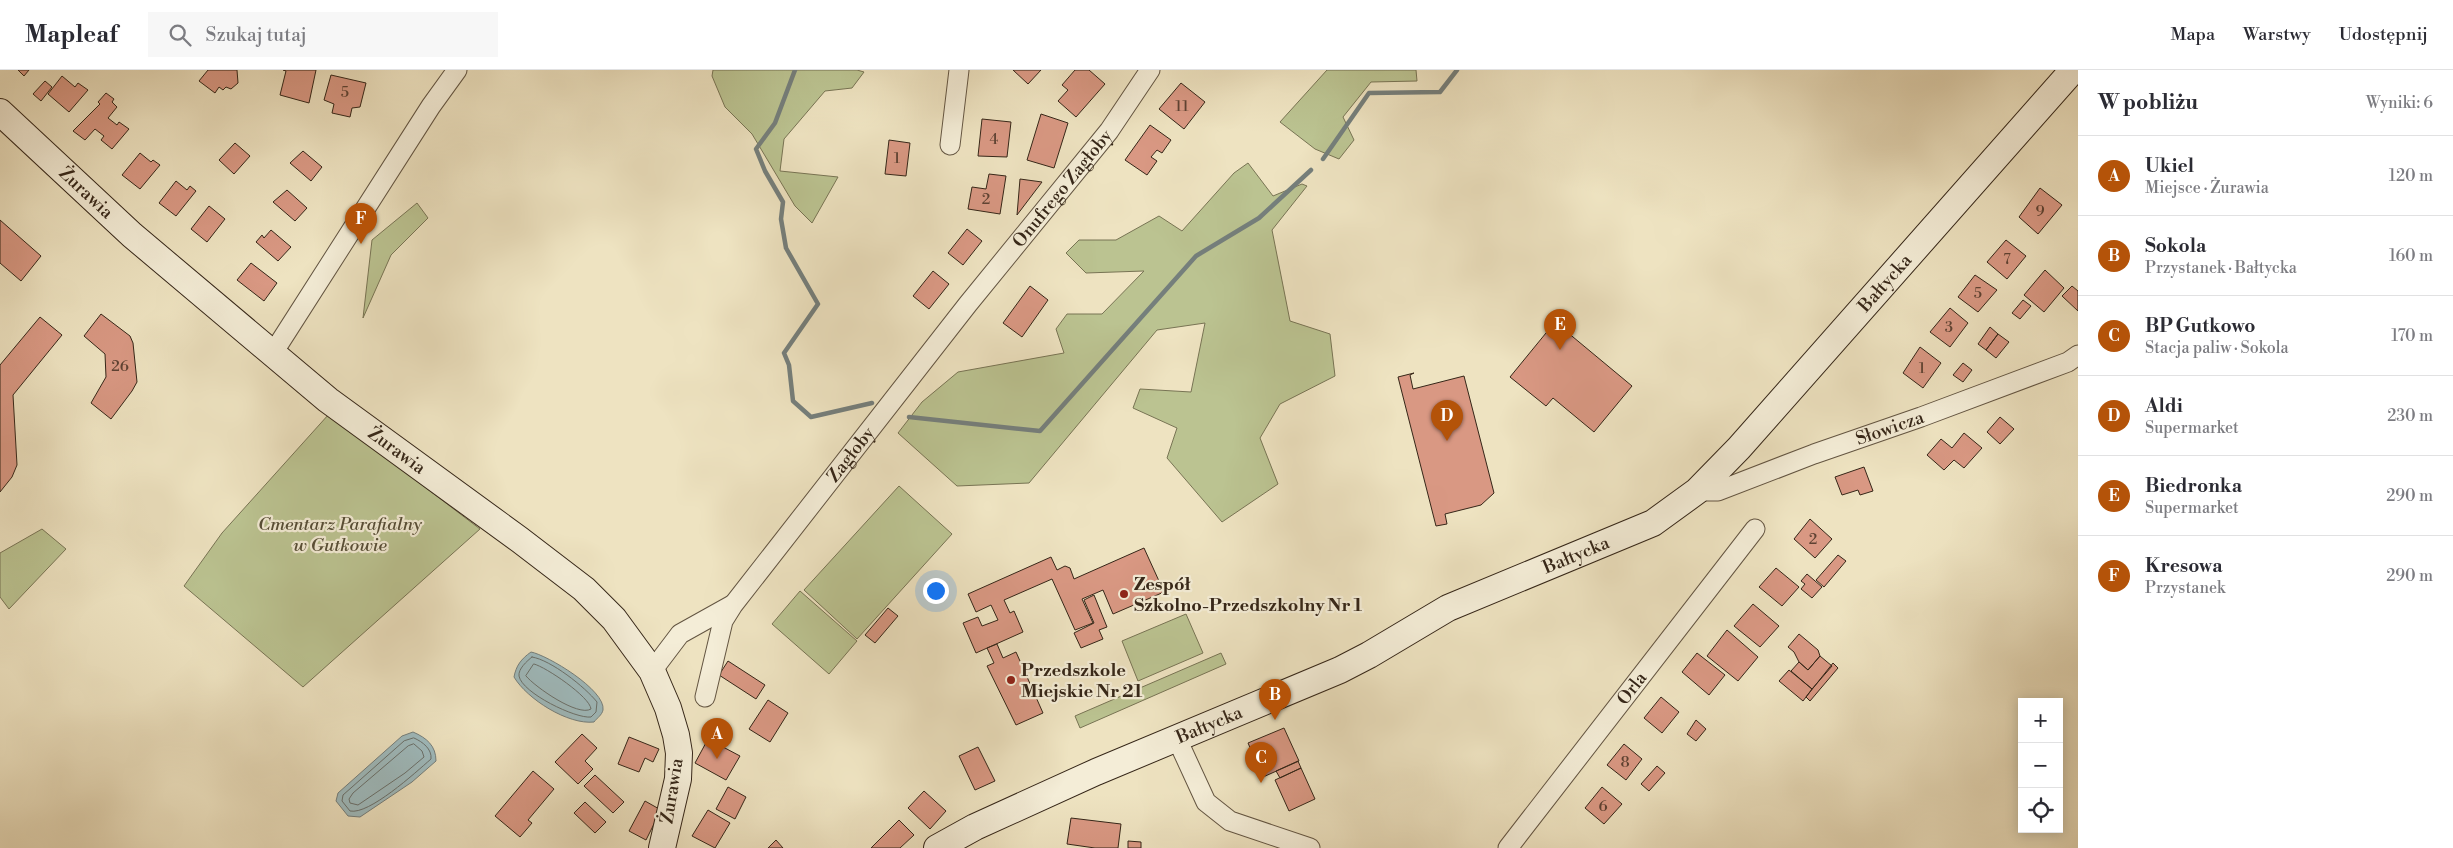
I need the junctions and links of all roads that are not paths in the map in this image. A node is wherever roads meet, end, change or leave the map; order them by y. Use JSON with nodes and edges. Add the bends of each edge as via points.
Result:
{"nodes":[{"id":1,"x":456,"y":70,"type":"edge"},
{"id":2,"x":959,"y":70,"type":"edge"},
{"id":3,"x":1150,"y":70,"type":"edge"},
{"id":4,"x":2072,"y":70,"type":"edge"},
{"id":5,"x":0,"y":112,"type":"edge"},
{"id":6,"x":950,"y":145,"type":"dead end"},
{"id":7,"x":968,"y":304,"type":"joint"},
{"id":8,"x":273,"y":353,"type":"junction"},
{"id":9,"x":2078,"y":355,"type":"edge"},
{"id":10,"x":1698,"y":491,"type":"junction"},
{"id":11,"x":1756,"y":529,"type":"dead end"},
{"id":12,"x":733,"y":605,"type":"junction"},
{"id":13,"x":652,"y":671,"type":"junction"},
{"id":14,"x":705,"y":697,"type":"dead end"},
{"id":15,"x":1177,"y":739,"type":"junction"},
{"id":16,"x":662,"y":848,"type":"edge"},
{"id":17,"x":938,"y":848,"type":"edge"},
{"id":18,"x":1310,"y":848,"type":"edge"},
{"id":19,"x":1508,"y":848,"type":"edge"}],
"edges":[{"from":1,"to":8,"type":"street"},
{"from":2,"to":6,"type":"street"},
{"from":3,"to":7,"type":"street","name":"Onufrego Zagłoby","via":[[1109,131]]},
{"from":4,"to":10,"type":"main road","name":"Bałtycka"},
{"from":5,"to":8,"type":"main road","name":"Żurawia","via":[[132,235]]},
{"from":7,"to":12,"type":"street","name":"Zagłoby"},
{"from":8,"to":13,"type":"main road","name":"Żurawia","via":[[328,400],[584,589],[614,619]]},
{"from":9,"to":10,"type":"street","name":"Słowicza","via":[[2068,362],[1718,492]]},
{"from":10,"to":15,"type":"main road","name":"Bałtycka","via":[[1645,527],[1448,608],[1340,670]]},
{"from":11,"to":19,"type":"street","name":"Orla"},
{"from":12,"to":13,"type":"street","name":"Zagłoby","via":[[680,634]]},
{"from":12,"to":14,"type":"street","name":"Zagłoby","via":[[723,622]]},
{"from":13,"to":16,"type":"main road","name":"Żurawia","via":[[672,721],[679,753],[678,780]]},
{"from":15,"to":17,"type":"main road","name":"Bałtycka","via":[[988,821]]},
{"from":15,"to":18,"type":"street","via":[[1206,802],[1230,821]]}]}
